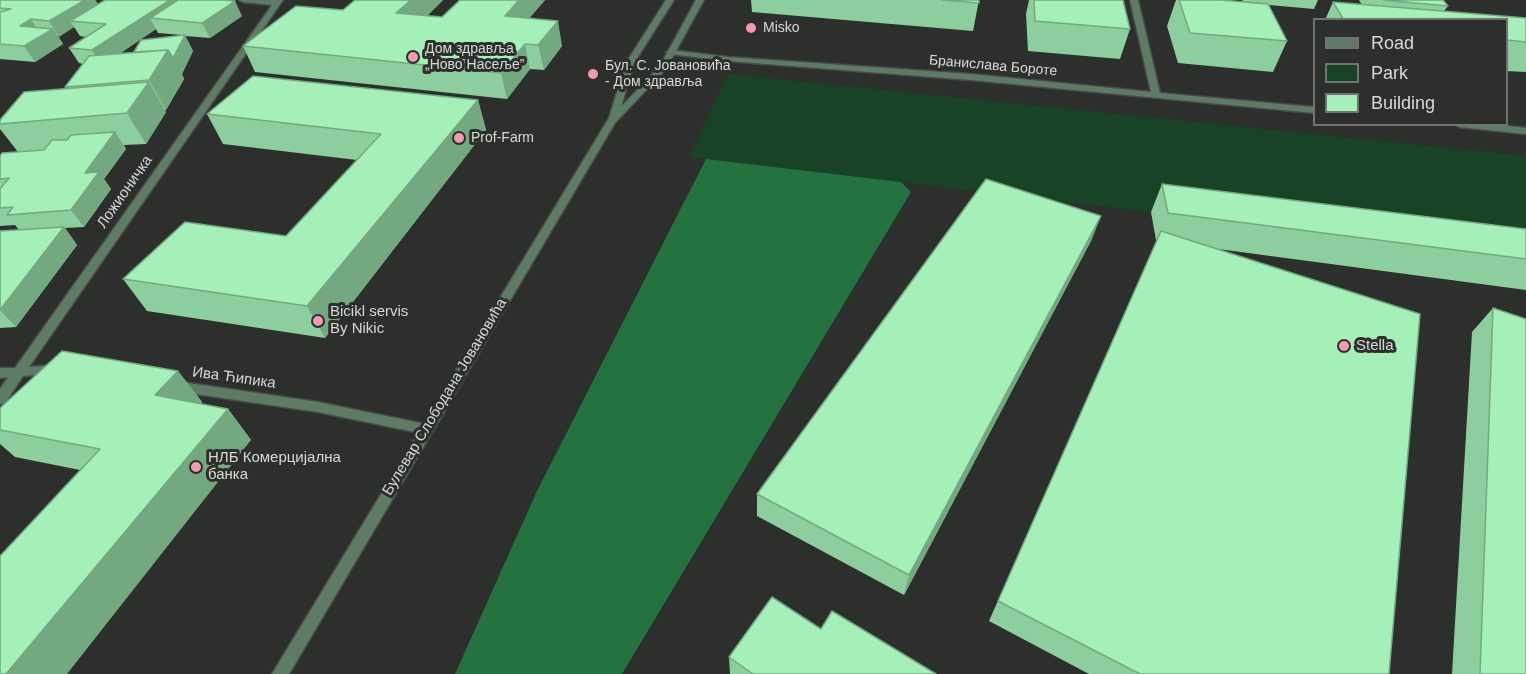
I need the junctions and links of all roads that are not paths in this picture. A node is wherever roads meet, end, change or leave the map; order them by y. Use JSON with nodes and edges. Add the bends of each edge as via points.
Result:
{"nodes":[{"id":1,"x":243,"y":0,"type":"edge"},
{"id":2,"x":670,"y":0,"type":"edge"},
{"id":3,"x":700,"y":0,"type":"edge"},
{"id":4,"x":1134,"y":0,"type":"edge"},
{"id":5,"x":278,"y":1,"type":"edge"},
{"id":6,"x":670,"y":52,"type":"junction"},
{"id":7,"x":1156,"y":95,"type":"junction"},
{"id":8,"x":1313,"y":110,"type":"edge"},
{"id":9,"x":611,"y":122,"type":"junction"},
{"id":10,"x":1478,"y":126,"type":"edge"},
{"id":11,"x":1526,"y":131,"type":"edge"},
{"id":12,"x":19,"y":372,"type":"junction"},
{"id":13,"x":75,"y":372,"type":"edge"},
{"id":14,"x":0,"y":373,"type":"edge"},
{"id":15,"x":167,"y":385,"type":"edge"},
{"id":16,"x":0,"y":399,"type":"edge"},
{"id":17,"x":425,"y":429,"type":"junction"},
{"id":18,"x":279,"y":674,"type":"edge"}],
"edges":[{"from":1,"to":5,"type":"street","name":"Ложионичка"},
{"from":2,"to":9,"type":"street","name":"Булевар Слободана Јовановића","via":[[630,63]]},
{"from":3,"to":6,"type":"street","name":"Булевар Слободана Јовановића"},
{"from":4,"to":7,"type":"street"},
{"from":5,"to":12,"type":"street","name":"Ложионичка"},
{"from":6,"to":7,"type":"street","name":"Бранислава Бороте"},
{"from":6,"to":9,"type":"street","name":"Булевар Слободана Јовановића","via":[[663,67]]},
{"from":7,"to":8,"type":"street","name":"Бранислава Бороте"},
{"from":9,"to":17,"type":"street","name":"Булевар Слободана Јовановића"},
{"from":10,"to":11,"type":"street"},
{"from":12,"to":13,"type":"street"},
{"from":12,"to":14,"type":"street"},
{"from":12,"to":16,"type":"street","name":"Ложионичка"},
{"from":15,"to":17,"type":"street","name":"Ива Ћипика","via":[[318,406]]},
{"from":17,"to":18,"type":"street","name":"Булевар Слободана Јовановића"}]}
